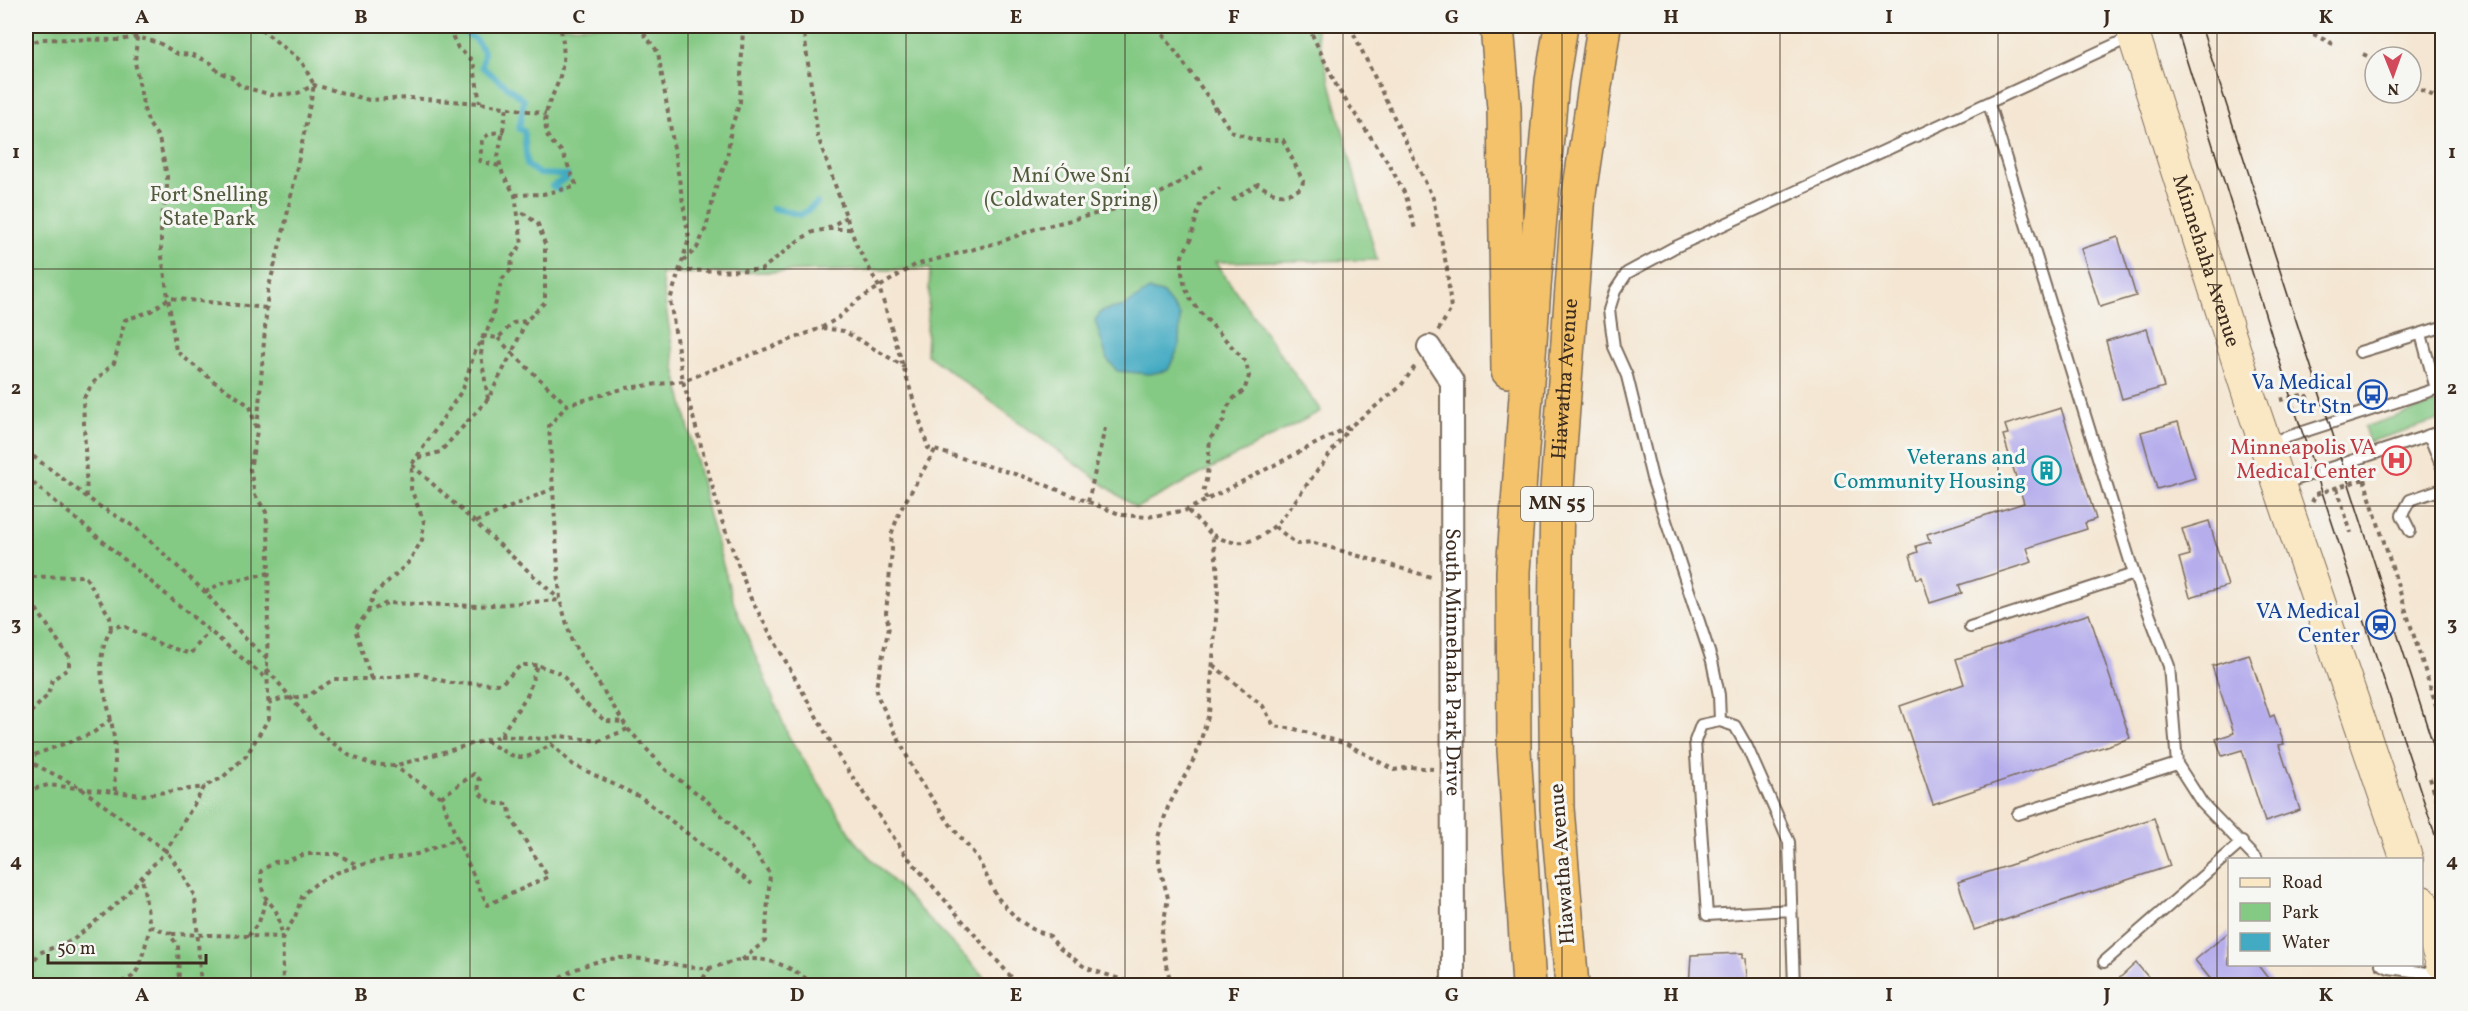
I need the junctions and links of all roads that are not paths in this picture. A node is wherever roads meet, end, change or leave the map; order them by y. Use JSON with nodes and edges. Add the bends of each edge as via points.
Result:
{"nodes":[{"id":1,"x":1497,"y":26,"type":"edge"},
{"id":2,"x":1561,"y":26,"type":"edge"},
{"id":3,"x":1604,"y":26,"type":"edge"},
{"id":4,"x":2131,"y":29,"type":"edge"},
{"id":5,"x":1989,"y":104,"type":"junction"},
{"id":6,"x":2442,"y":327,"type":"edge"},
{"id":7,"x":2421,"y":334,"type":"junction"},
{"id":8,"x":1429,"y":346,"type":"road end"},
{"id":9,"x":2360,"y":352,"type":"dead end"},
{"id":10,"x":2439,"y":388,"type":"edge"},
{"id":11,"x":2442,"y":431,"type":"edge"},
{"id":12,"x":2430,"y":435,"type":"junction"},
{"id":13,"x":2265,"y":444,"type":"junction"},
{"id":14,"x":2442,"y":467,"type":"edge"},
{"id":15,"x":2279,"y":485,"type":"junction"},
{"id":16,"x":2442,"y":489,"type":"edge"},
{"id":17,"x":2410,"y":531,"type":"dead end"},
{"id":18,"x":1513,"y":571,"type":"junction"},
{"id":19,"x":2134,"y":574,"type":"junction"},
{"id":20,"x":1970,"y":627,"type":"dead end"},
{"id":21,"x":1720,"y":721,"type":"junction"},
{"id":22,"x":2177,"y":764,"type":"junction"},
{"id":23,"x":2018,"y":814,"type":"dead end"},
{"id":24,"x":2242,"y":842,"type":"junction"},
{"id":25,"x":2255,"y":858,"type":"edge"},
{"id":26,"x":2406,"y":858,"type":"edge"},
{"id":27,"x":2423,"y":908,"type":"edge"},
{"id":28,"x":1791,"y":910,"type":"junction"},
{"id":29,"x":2104,"y":962,"type":"dead end"},
{"id":30,"x":2442,"y":963,"type":"edge"},
{"id":31,"x":2385,"y":966,"type":"edge"},
{"id":32,"x":2442,"y":975,"type":"edge"},
{"id":33,"x":1454,"y":986,"type":"edge"},
{"id":34,"x":1529,"y":986,"type":"edge"},
{"id":35,"x":1572,"y":986,"type":"edge"},
{"id":36,"x":1794,"y":986,"type":"edge"}],
"edges":[{"from":1,"to":18,"type":"highway","number":"MN 55","via":[[1504,108]]},
{"from":2,"to":18,"type":"highway","name":"Hiawatha Avenue","via":[[1552,81],[1535,274]]},
{"from":3,"to":35,"type":"highway","name":"Hiawatha Avenue","number":"MN 55","via":[[1579,194],[1557,488],[1557,808]]},
{"from":4,"to":5,"type":"lane"},
{"from":4,"to":13,"type":"street","name":"Minnehaha Avenue"},
{"from":5,"to":19,"type":"lane"},
{"from":5,"to":21,"type":"lane","via":[[1673,248],[1627,273],[1614,291],[1609,310],[1614,347],[1627,376],[1652,478],[1712,661]]},
{"from":6,"to":7,"type":"lane"},
{"from":7,"to":9,"type":"lane"},
{"from":7,"to":10,"type":"lane"},
{"from":8,"to":33,"type":"street","name":"South Minnehaha Park Drive","via":[[1452,382]]},
{"from":10,"to":13,"type":"lane"},
{"from":11,"to":12,"type":"lane"},
{"from":12,"to":14,"type":"lane"},
{"from":12,"to":15,"type":"lane"},
{"from":13,"to":15,"type":"street","name":"Minnehaha Avenue"},
{"from":15,"to":26,"type":"street","name":"Minnehaha Avenue"},
{"from":16,"to":17,"type":"lane","via":[[2410,500],[2402,515]]},
{"from":18,"to":34,"type":"highway","name":"Hiawatha Avenue","number":"MN 55","via":[[1514,750]]},
{"from":19,"to":20,"type":"lane"},
{"from":19,"to":22,"type":"lane","via":[[2169,666]]},
{"from":21,"to":28,"type":"lane","via":[[1735,726],[1747,747],[1789,842]]},
{"from":21,"to":28,"type":"lane","via":[[1701,725],[1695,741],[1707,915]]},
{"from":22,"to":23,"type":"lane"},
{"from":22,"to":24,"type":"lane","via":[[2202,803]]},
{"from":24,"to":25,"type":"lane"},
{"from":24,"to":29,"type":"lane"},
{"from":27,"to":30,"type":"street"},
{"from":28,"to":36,"type":"lane"},
{"from":31,"to":32,"type":"lane"}]}
